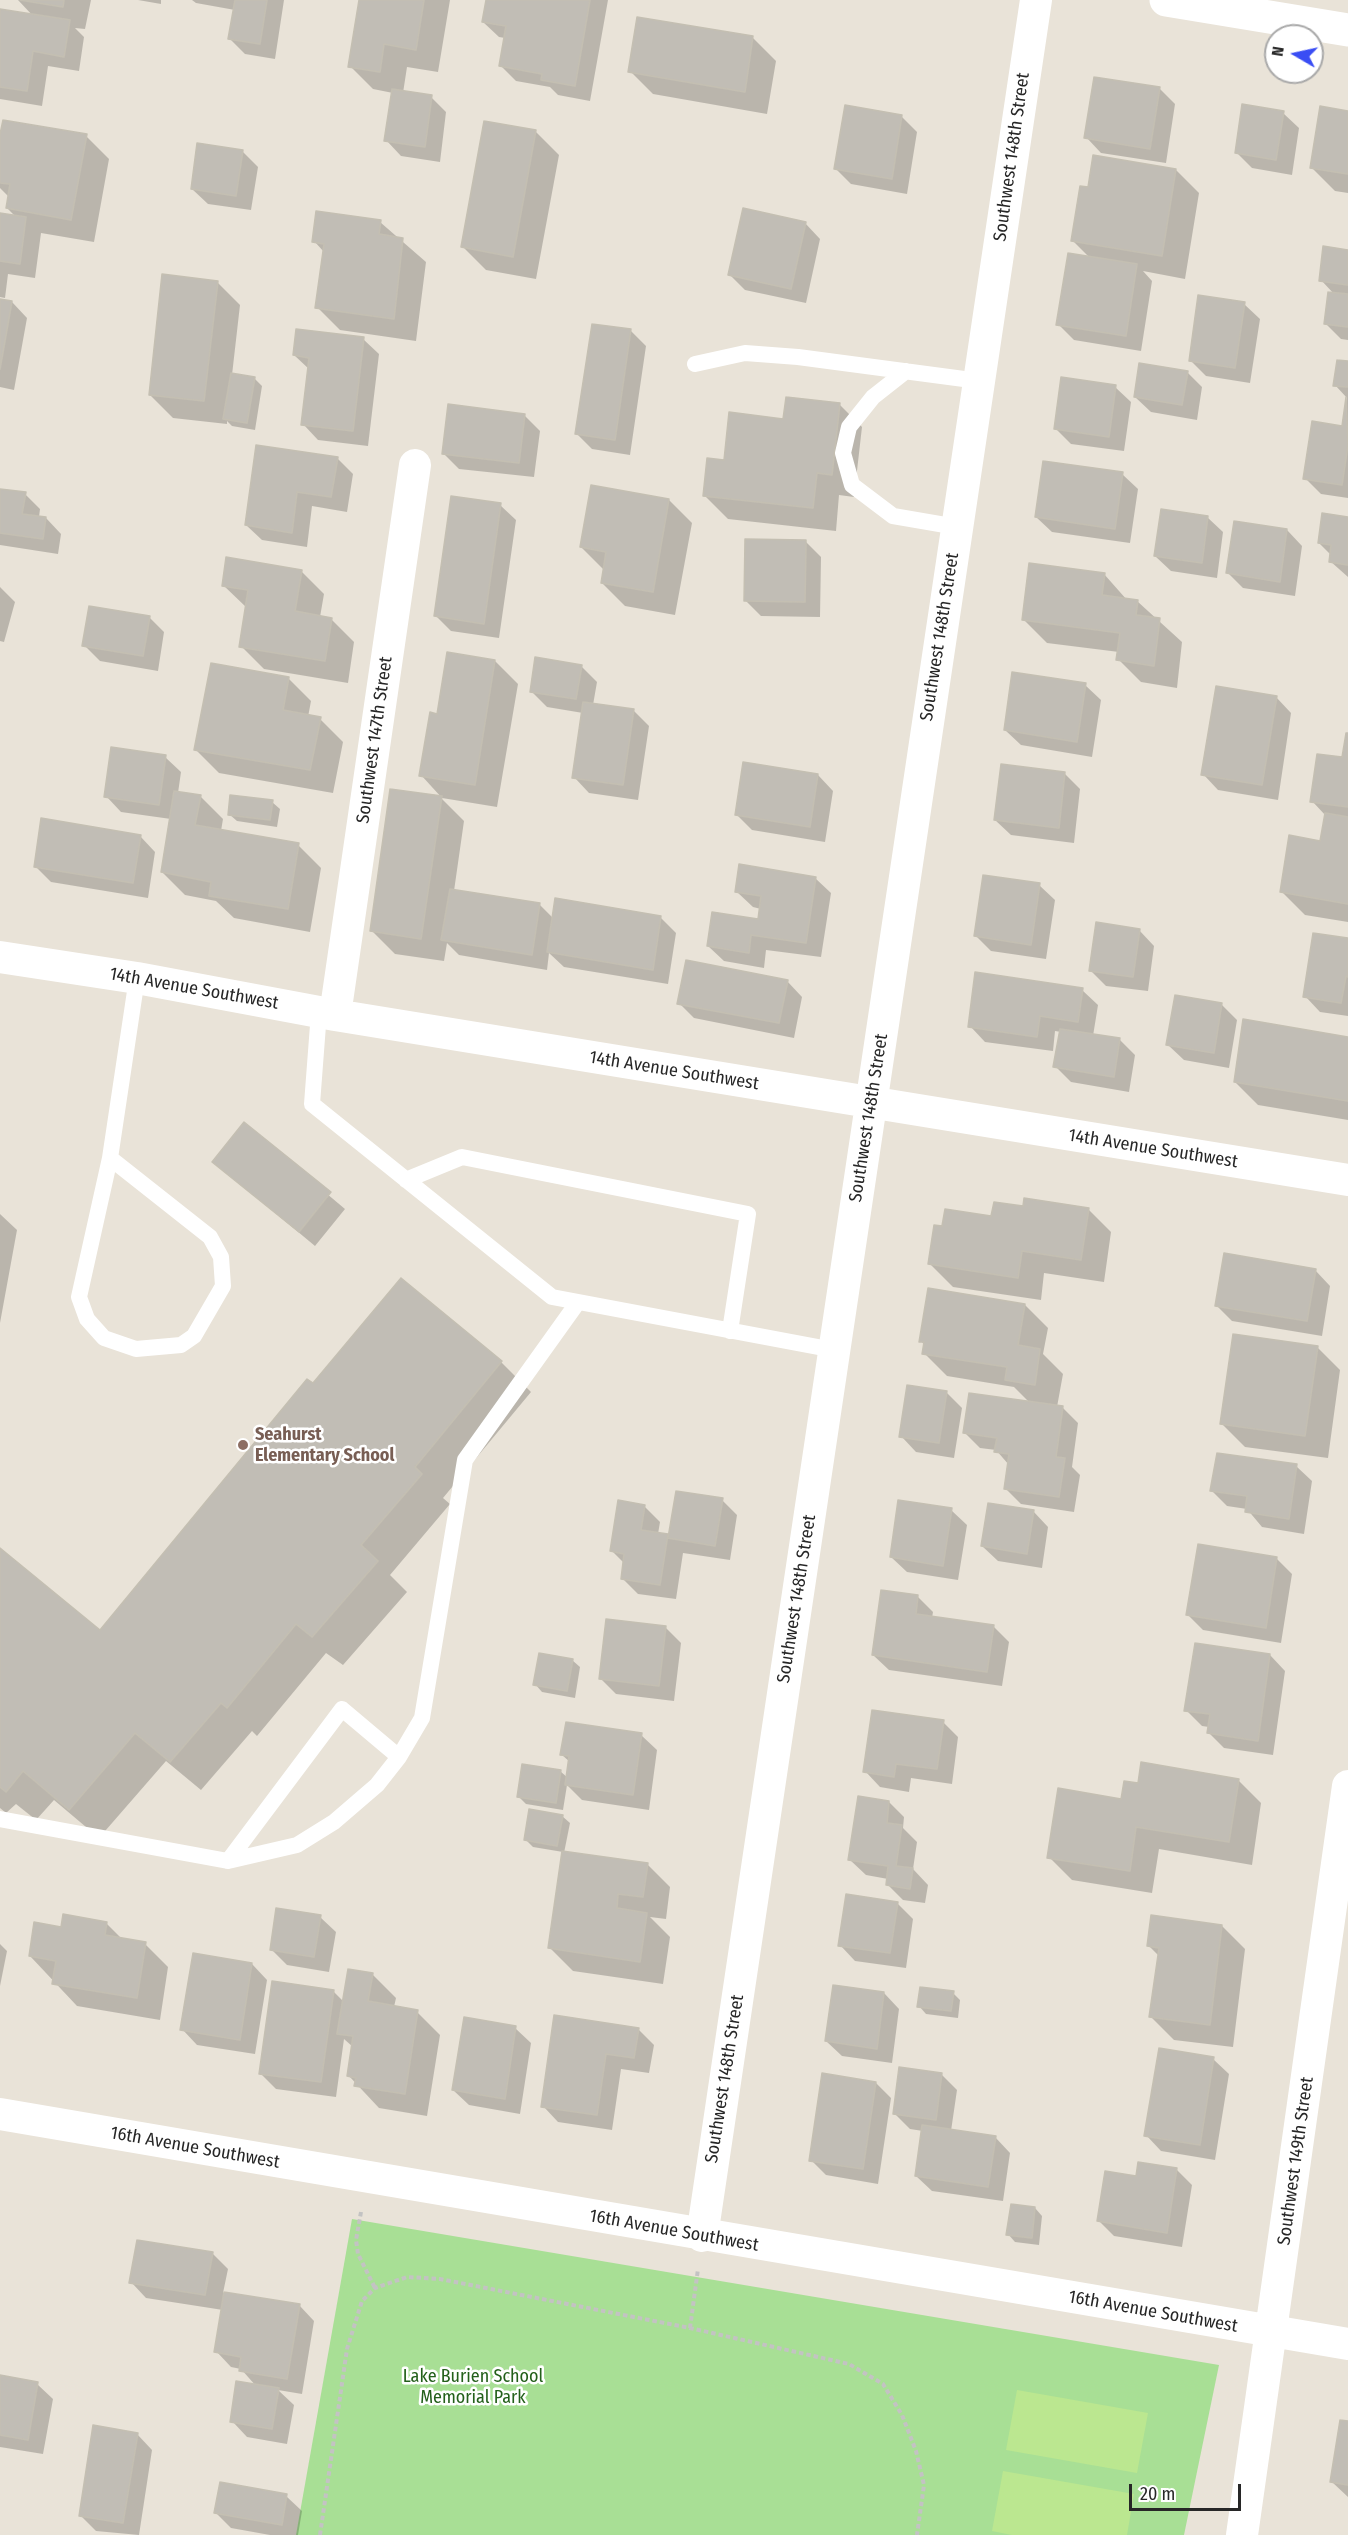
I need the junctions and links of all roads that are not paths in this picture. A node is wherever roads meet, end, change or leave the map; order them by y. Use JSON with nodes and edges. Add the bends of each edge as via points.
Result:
{"nodes":[{"id":1,"x":1036,"y":0,"type":"edge"},
{"id":2,"x":1166,"y":0,"type":"edge"},
{"id":3,"x":1348,"y":30,"type":"edge"},
{"id":4,"x":695,"y":364,"type":"dead end"},
{"id":5,"x":906,"y":371,"type":"junction"},
{"id":6,"x":979,"y":381,"type":"junction"},
{"id":7,"x":415,"y":465,"type":"dead end"},
{"id":8,"x":957,"y":527,"type":"junction"},
{"id":9,"x":0,"y":957,"type":"edge"},
{"id":10,"x":137,"y":978,"type":"junction"},
{"id":11,"x":327,"y":1014,"type":"junction"},
{"id":12,"x":871,"y":1103,"type":"junction"},
{"id":13,"x":110,"y":1158,"type":"junction"},
{"id":14,"x":406,"y":1180,"type":"junction"},
{"id":15,"x":1348,"y":1180,"type":"edge"},
{"id":16,"x":578,"y":1302,"type":"junction"},
{"id":17,"x":730,"y":1331,"type":"junction"},
{"id":18,"x":834,"y":1350,"type":"junction"},
{"id":19,"x":399,"y":1756,"type":"junction"},
{"id":20,"x":1348,"y":1786,"type":"edge"},
{"id":21,"x":0,"y":1819,"type":"edge"},
{"id":22,"x":228,"y":1861,"type":"junction"},
{"id":23,"x":0,"y":2114,"type":"edge"},
{"id":24,"x":702,"y":2236,"type":"junction"},
{"id":25,"x":1272,"y":2332,"type":"junction"},
{"id":26,"x":1348,"y":2344,"type":"edge"},
{"id":27,"x":1242,"y":2535,"type":"edge"}],
"edges":[{"from":1,"to":6,"type":"street","name":"Southwest 148th Street"},
{"from":2,"to":3,"type":"street"},
{"from":4,"to":5,"type":"lane","via":[[745,353]]},
{"from":5,"to":6,"type":"lane"},
{"from":5,"to":8,"type":"lane","via":[[873,397],[849,427],[843,453],[852,485],[893,516]]},
{"from":6,"to":8,"type":"street","name":"Southwest 148th Street"},
{"from":7,"to":11,"type":"street","name":"Southwest 147th Street"},
{"from":8,"to":12,"type":"street","name":"Southwest 148th Street"},
{"from":9,"to":10,"type":"street","name":"14th Avenue Southwest"},
{"from":10,"to":11,"type":"street","name":"14th Avenue Southwest"},
{"from":10,"to":13,"type":"lane"},
{"from":11,"to":12,"type":"street","name":"14th Avenue Southwest"},
{"from":11,"to":14,"type":"lane","via":[[312,1104]]},
{"from":12,"to":15,"type":"street","name":"14th Avenue Southwest"},
{"from":12,"to":18,"type":"street","name":"Southwest 148th Street"},
{"from":13,"to":13,"type":"lane","via":[[80,1297],[87,1319],[104,1338],[136,1349],[181,1345],[194,1336],[223,1286],[221,1257],[210,1237]]},
{"from":14,"to":16,"type":"lane","via":[[552,1298]]},
{"from":14,"to":17,"type":"lane","via":[[462,1157],[748,1214]]},
{"from":16,"to":17,"type":"lane"},
{"from":16,"to":19,"type":"lane","via":[[465,1460],[422,1718]]},
{"from":17,"to":18,"type":"lane"},
{"from":18,"to":24,"type":"street","name":"Southwest 148th Street"},
{"from":19,"to":22,"type":"lane","via":[[368,1792],[334,1822],[297,1845]]},
{"from":19,"to":22,"type":"lane","via":[[342,1709]]},
{"from":20,"to":25,"type":"street","name":"Southwest 149th Street"},
{"from":21,"to":22,"type":"lane"},
{"from":23,"to":24,"type":"street","name":"16th Avenue Southwest"},
{"from":24,"to":25,"type":"street","name":"16th Avenue Southwest"},
{"from":25,"to":26,"type":"street","name":"16th Avenue Southwest"},
{"from":25,"to":27,"type":"street","name":"Southwest 149th Street"}]}
